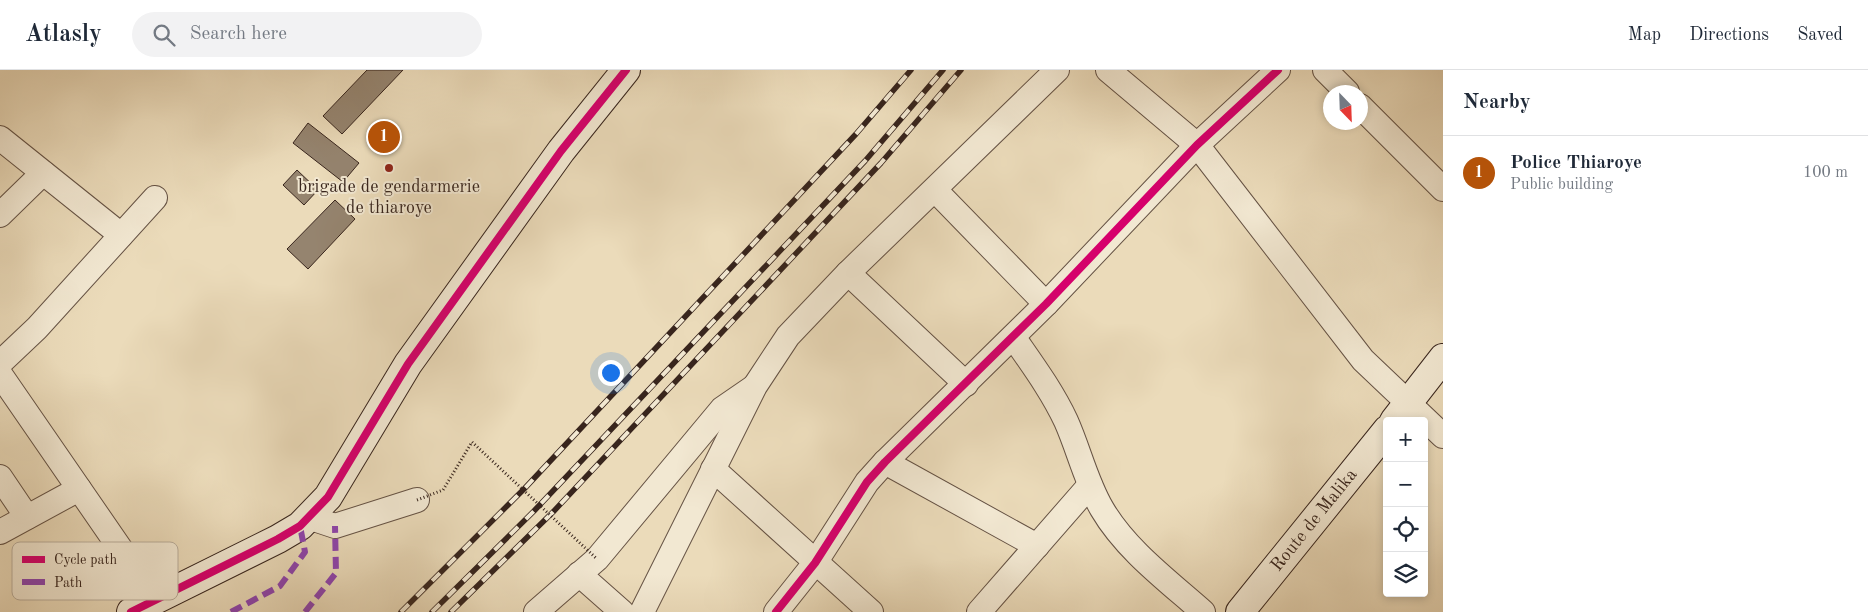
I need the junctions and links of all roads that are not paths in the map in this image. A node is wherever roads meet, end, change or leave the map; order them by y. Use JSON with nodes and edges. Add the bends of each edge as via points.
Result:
{"nodes":[{"id":1,"x":626,"y":70,"type":"edge"},
{"id":2,"x":1057,"y":70,"type":"edge"},
{"id":3,"x":1108,"y":70,"type":"edge"},
{"id":4,"x":1278,"y":70,"type":"edge"},
{"id":5,"x":1325,"y":70,"type":"edge"},
{"id":6,"x":1340,"y":85,"type":"edge"},
{"id":7,"x":1368,"y":114,"type":"edge"},
{"id":8,"x":0,"y":138,"type":"edge"},
{"id":9,"x":1197,"y":145,"type":"junction"},
{"id":10,"x":43,"y":173,"type":"junction"},
{"id":11,"x":1443,"y":189,"type":"edge"},
{"id":12,"x":936,"y":191,"type":"junction"},
{"id":13,"x":155,"y":198,"type":"dead end"},
{"id":14,"x":0,"y":215,"type":"edge"},
{"id":15,"x":121,"y":235,"type":"junction"},
{"id":16,"x":848,"y":273,"type":"junction"},
{"id":17,"x":1046,"y":304,"type":"junction"},
{"id":18,"x":1014,"y":338,"type":"junction"},
{"id":19,"x":1443,"y":358,"type":"edge"},
{"id":20,"x":0,"y":362,"type":"edge"},
{"id":21,"x":0,"y":374,"type":"edge"},
{"id":22,"x":966,"y":384,"type":"junction"},
{"id":23,"x":755,"y":386,"type":"junction"},
{"id":24,"x":1402,"y":412,"type":"edge"},
{"id":25,"x":1383,"y":435,"type":"edge"},
{"id":26,"x":1443,"y":436,"type":"edge"},
{"id":27,"x":885,"y":462,"type":"junction"},
{"id":28,"x":713,"y":470,"type":"junction"},
{"id":29,"x":0,"y":478,"type":"edge"},
{"id":30,"x":1090,"y":484,"type":"junction"},
{"id":31,"x":79,"y":489,"type":"junction"},
{"id":32,"x":417,"y":500,"type":"road end"},
{"id":33,"x":27,"y":517,"type":"junction"},
{"id":34,"x":308,"y":517,"type":"junction"},
{"id":35,"x":0,"y":532,"type":"edge"},
{"id":36,"x":116,"y":542,"type":"edge"},
{"id":37,"x":1037,"y":546,"type":"junction"},
{"id":38,"x":815,"y":563,"type":"junction"},
{"id":39,"x":588,"y":566,"type":"junction"},
{"id":40,"x":178,"y":588,"type":"edge"},
{"id":41,"x":153,"y":600,"type":"edge"},
{"id":42,"x":131,"y":612,"type":"edge"},
{"id":43,"x":536,"y":612,"type":"edge"},
{"id":44,"x":622,"y":612,"type":"edge"},
{"id":45,"x":642,"y":612,"type":"edge"},
{"id":46,"x":776,"y":612,"type":"edge"},
{"id":47,"x":871,"y":612,"type":"edge"},
{"id":48,"x":979,"y":612,"type":"edge"},
{"id":49,"x":1203,"y":612,"type":"edge"},
{"id":50,"x":1240,"y":612,"type":"edge"}],
"edges":[{"from":1,"to":34,"type":"street","via":[[561,150],[408,364],[343,475],[328,497]]},
{"from":2,"to":12,"type":"street"},
{"from":3,"to":9,"type":"street"},
{"from":4,"to":9,"type":"street"},
{"from":5,"to":6,"type":"street"},
{"from":7,"to":11,"type":"street"},
{"from":8,"to":10,"type":"street"},
{"from":9,"to":17,"type":"street"},
{"from":9,"to":24,"type":"street"},
{"from":10,"to":14,"type":"street"},
{"from":10,"to":15,"type":"street"},
{"from":12,"to":16,"type":"street"},
{"from":12,"to":17,"type":"street"},
{"from":13,"to":15,"type":"street"},
{"from":15,"to":20,"type":"street","via":[[37,328]]},
{"from":16,"to":22,"type":"street"},
{"from":16,"to":23,"type":"street","via":[[788,336]]},
{"from":17,"to":18,"type":"street"},
{"from":18,"to":22,"type":"street"},
{"from":18,"to":30,"type":"street","via":[[1066,421]]},
{"from":19,"to":24,"type":"street"},
{"from":21,"to":31,"type":"street"},
{"from":22,"to":27,"type":"street"},
{"from":23,"to":28,"type":"street"},
{"from":23,"to":39,"type":"street","via":[[722,409]]},
{"from":24,"to":26,"type":"street"},
{"from":25,"to":50,"type":"street","name":"Route de Malika"},
{"from":27,"to":37,"type":"street"},
{"from":27,"to":38,"type":"street","via":[[867,482]]},
{"from":28,"to":38,"type":"street"},
{"from":28,"to":45,"type":"street"},
{"from":29,"to":33,"type":"street"},
{"from":30,"to":37,"type":"street"},
{"from":30,"to":49,"type":"street","via":[[1102,509],[1144,561]]},
{"from":31,"to":33,"type":"street"},
{"from":31,"to":36,"type":"street"},
{"from":32,"to":34,"type":"street","via":[[335,526]]},
{"from":33,"to":35,"type":"street"},
{"from":34,"to":40,"type":"street","via":[[300,526],[278,539]]},
{"from":37,"to":48,"type":"street"},
{"from":38,"to":46,"type":"street"},
{"from":38,"to":47,"type":"street"},
{"from":39,"to":43,"type":"street"},
{"from":39,"to":44,"type":"street"},
{"from":41,"to":42,"type":"street"}]}
